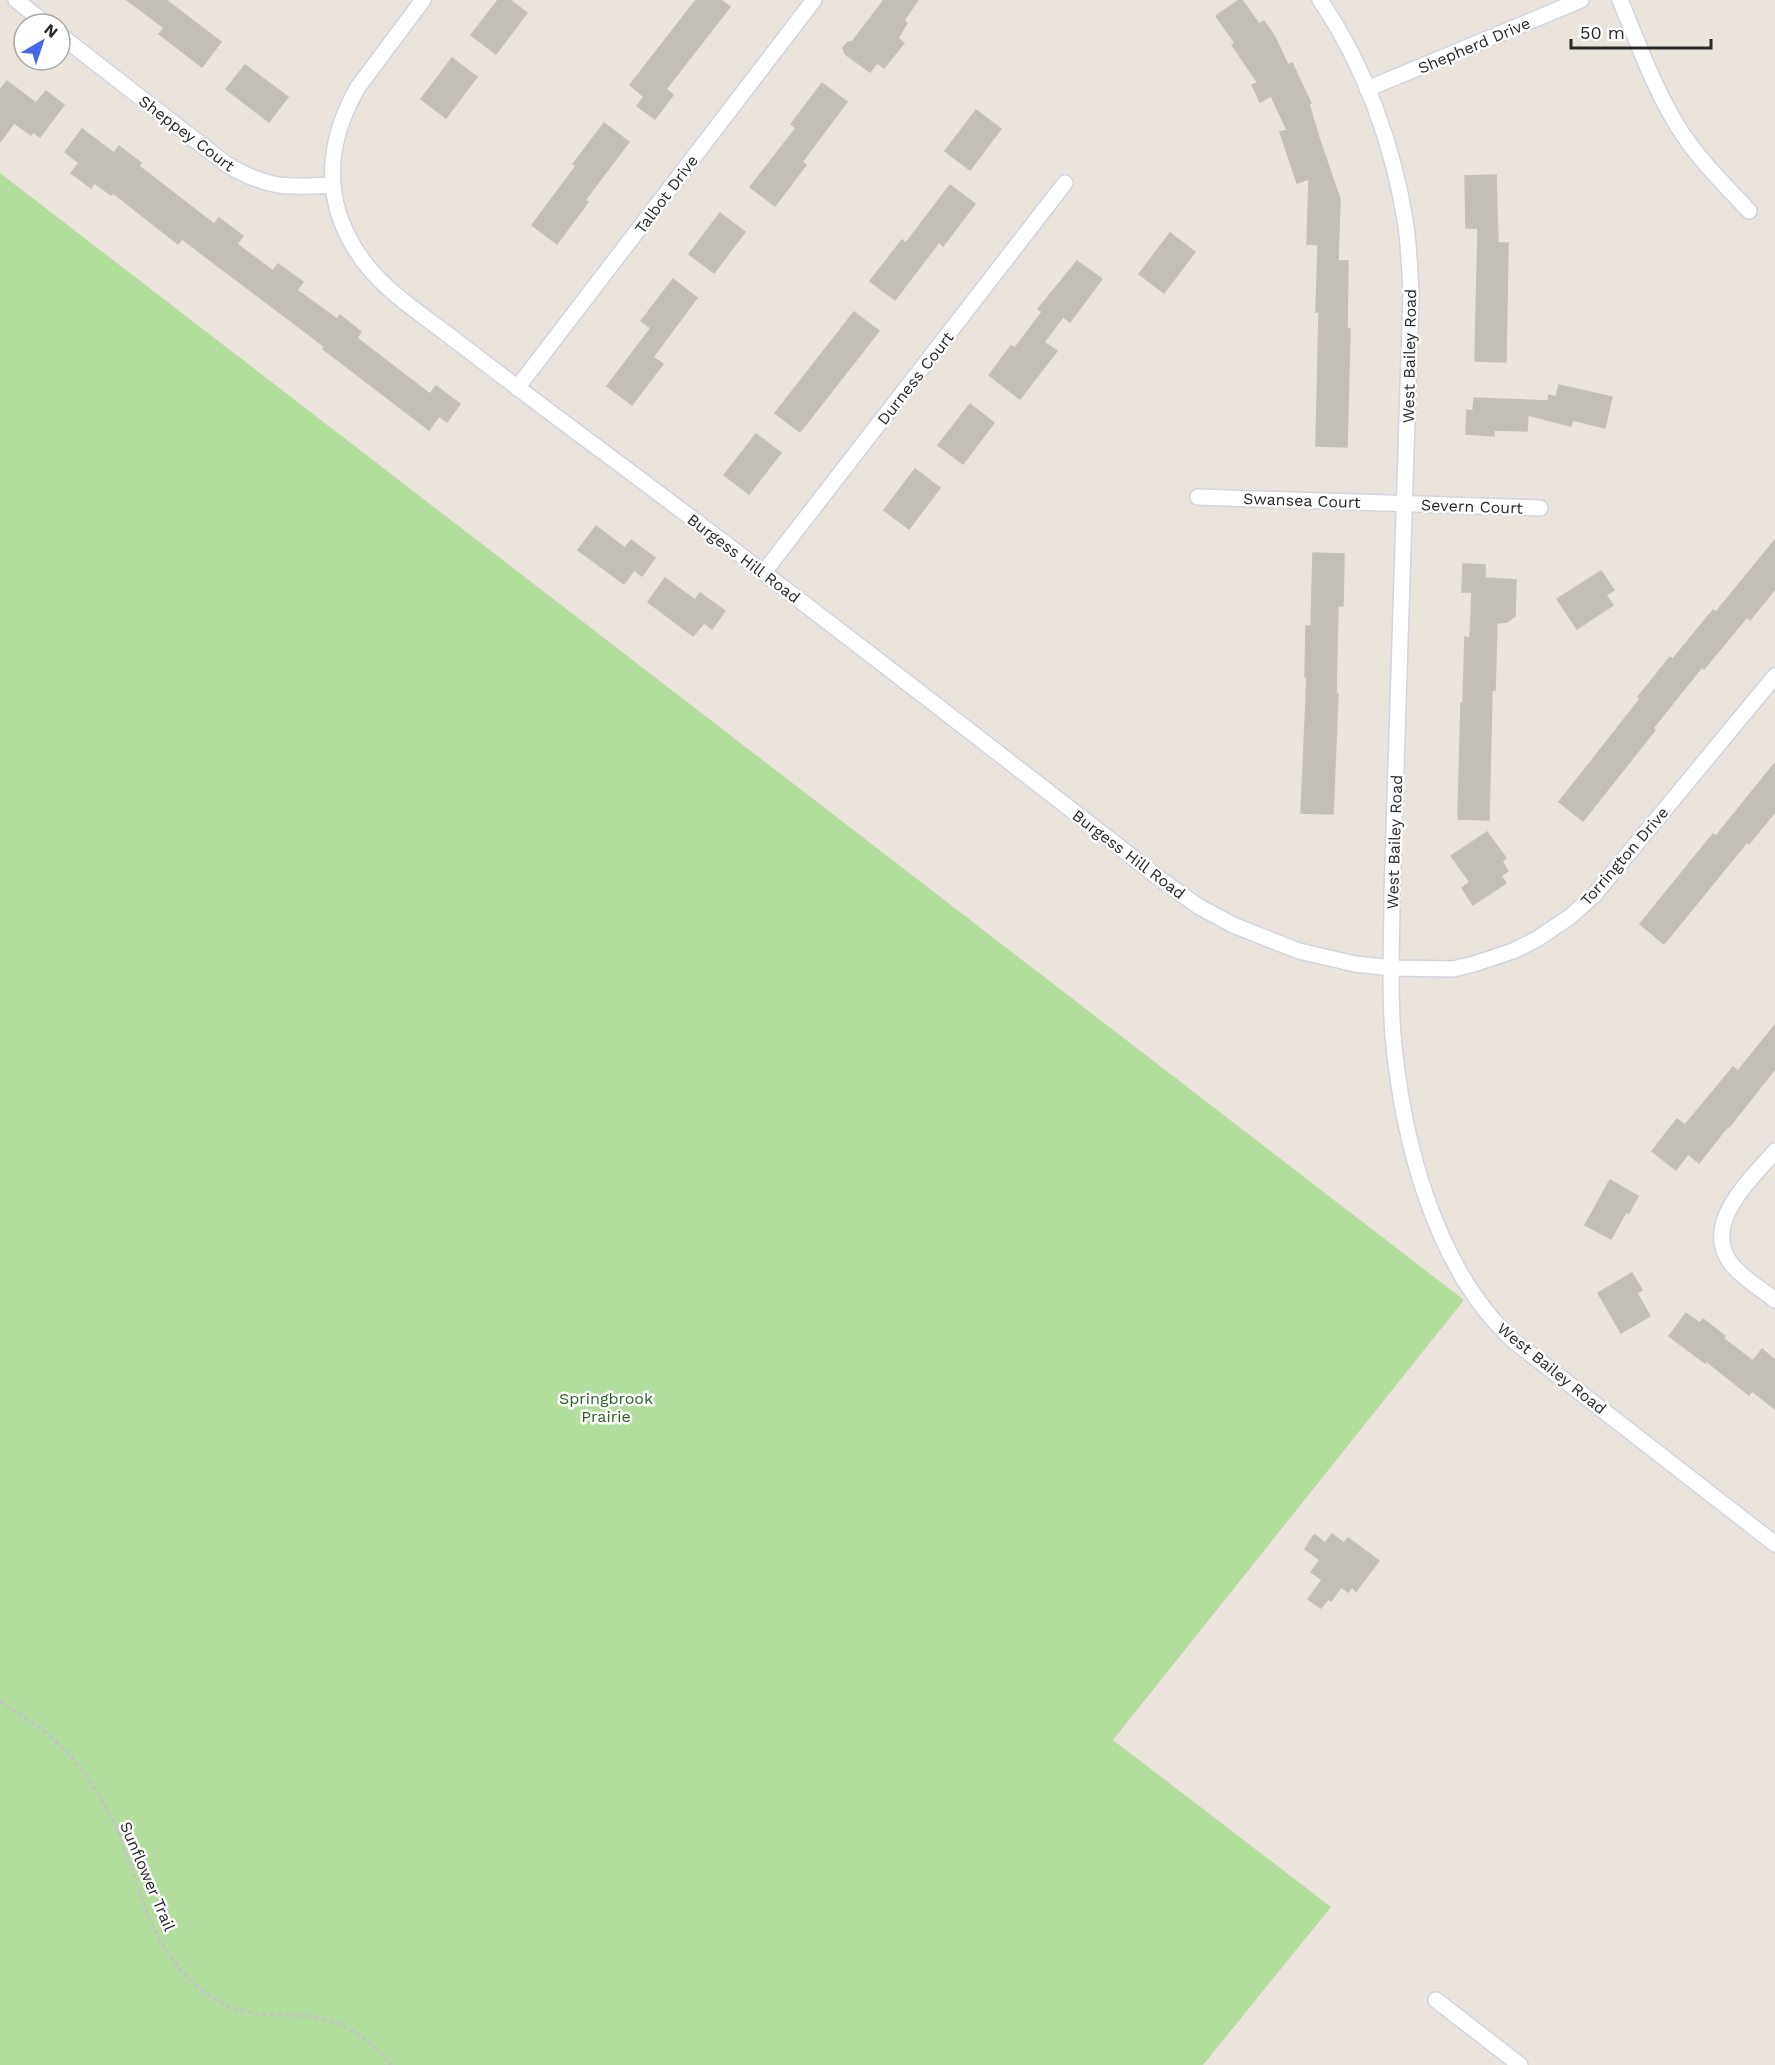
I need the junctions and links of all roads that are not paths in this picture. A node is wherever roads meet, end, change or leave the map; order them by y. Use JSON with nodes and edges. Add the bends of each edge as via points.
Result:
{"nodes":[{"id":1,"x":16,"y":0,"type":"edge"},
{"id":2,"x":423,"y":0,"type":"edge"},
{"id":3,"x":814,"y":0,"type":"edge"},
{"id":4,"x":1320,"y":0,"type":"edge"},
{"id":5,"x":1581,"y":0,"type":"edge"},
{"id":6,"x":1620,"y":0,"type":"edge"},
{"id":7,"x":31,"y":12,"type":"edge"},
{"id":8,"x":72,"y":44,"type":"edge"},
{"id":9,"x":1367,"y":89,"type":"junction"},
{"id":10,"x":1065,"y":183,"type":"dead end"},
{"id":11,"x":332,"y":185,"type":"junction"},
{"id":12,"x":1749,"y":211,"type":"dead end"},
{"id":13,"x":517,"y":388,"type":"junction"},
{"id":14,"x":1198,"y":497,"type":"dead end"},
{"id":15,"x":1405,"y":504,"type":"junction"},
{"id":16,"x":1540,"y":508,"type":"dead end"},
{"id":17,"x":764,"y":572,"type":"junction"},
{"id":18,"x":1775,"y":676,"type":"edge"},
{"id":19,"x":1392,"y":968,"type":"junction"},
{"id":20,"x":1775,"y":1151,"type":"edge"},
{"id":21,"x":1775,"y":1300,"type":"edge"},
{"id":22,"x":1775,"y":1544,"type":"edge"},
{"id":23,"x":1436,"y":2000,"type":"dead end"},
{"id":24,"x":1520,"y":2065,"type":"edge"}],
"edges":[{"from":1,"to":7,"type":"street"},
{"from":2,"to":11,"type":"street","name":"Burgess Hill Road","via":[[349,102],[339,129]]},
{"from":3,"to":13,"type":"street","name":"Talbot Drive"},
{"from":4,"to":9,"type":"street","name":"West Bailey Road","via":[[1352,54]]},
{"from":5,"to":9,"type":"street","name":"Shepherd Drive"},
{"from":6,"to":12,"type":"street","via":[[1680,131]]},
{"from":8,"to":11,"type":"street","name":"Sheppey Court","via":[[245,176],[290,188]]},
{"from":9,"to":15,"type":"street","name":"West Bailey Road","via":[[1386,138],[1408,244],[1412,294]]},
{"from":10,"to":17,"type":"street","name":"Durness Court"},
{"from":11,"to":13,"type":"street","name":"Burgess Hill Road","via":[[346,231],[368,268],[391,291]]},
{"from":13,"to":17,"type":"street","name":"Burgess Hill Road"},
{"from":14,"to":15,"type":"street","name":"Swansea Court"},
{"from":15,"to":16,"type":"street","name":"Severn Court"},
{"from":15,"to":19,"type":"street","name":"West Bailey Road"},
{"from":17,"to":19,"type":"street","name":"Burgess Hill Road","via":[[1198,906],[1233,926],[1299,951]]},
{"from":18,"to":19,"type":"street","name":"Torrington Drive","via":[[1607,880],[1571,916],[1513,951],[1474,964],[1453,969]]},
{"from":19,"to":22,"type":"street","name":"West Bailey Road","via":[[1393,1034],[1407,1126],[1435,1220],[1471,1290],[1496,1325],[1515,1342]]},
{"from":20,"to":21,"type":"street","via":[[1731,1206],[1721,1233],[1722,1248],[1733,1266]]},
{"from":23,"to":24,"type":"street"}]}
